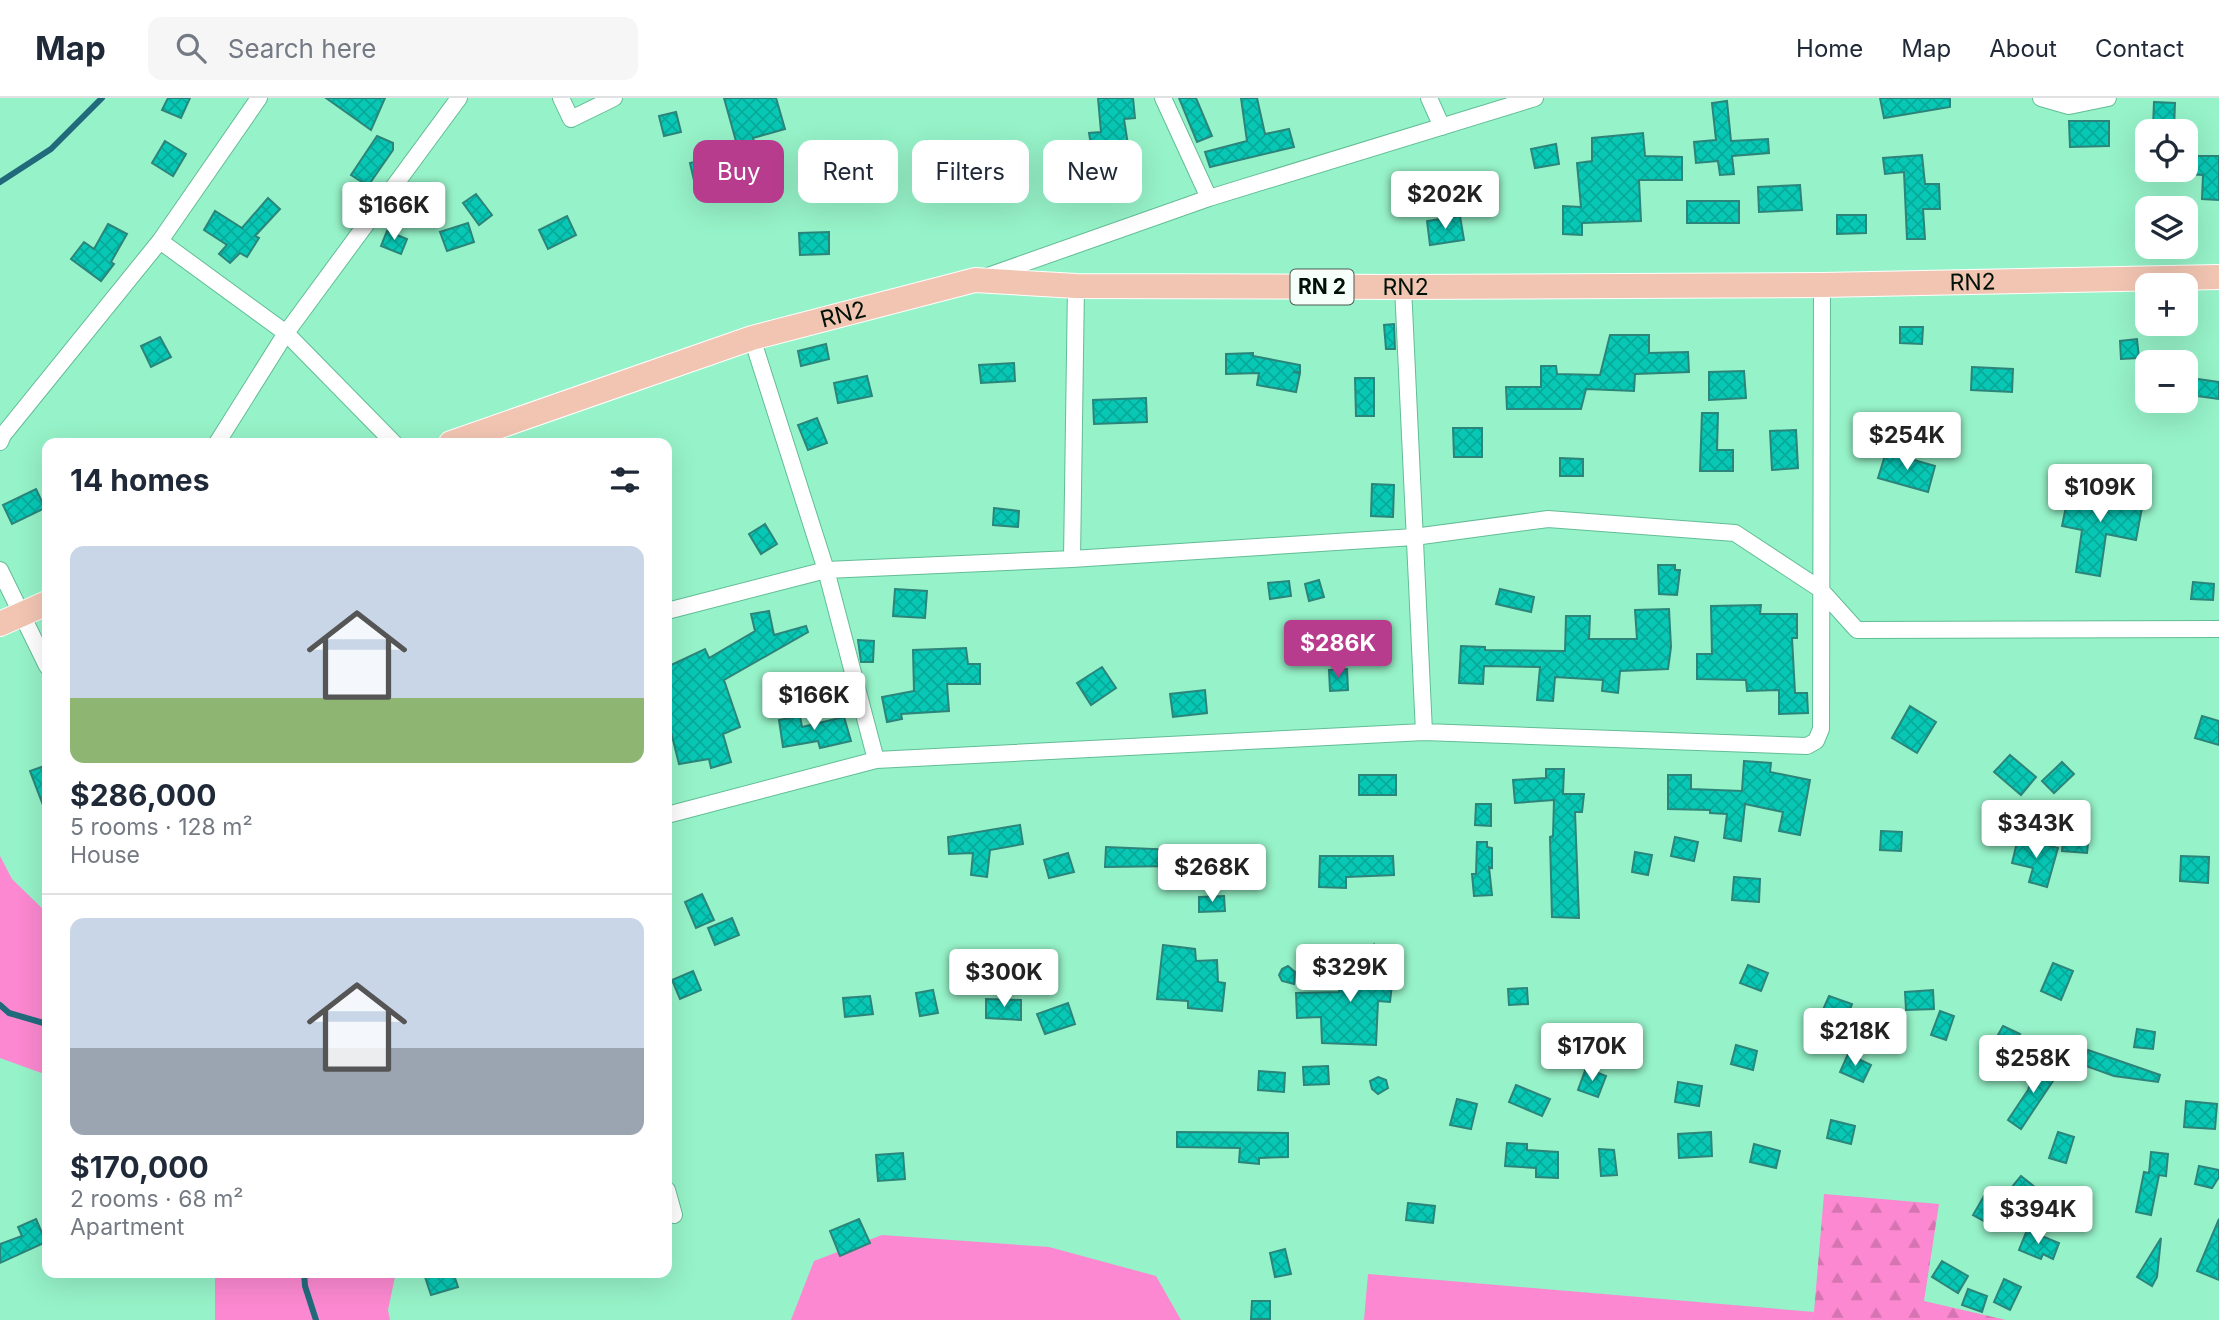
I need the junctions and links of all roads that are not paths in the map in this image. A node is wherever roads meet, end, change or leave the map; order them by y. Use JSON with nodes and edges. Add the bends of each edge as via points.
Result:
{"nodes":[{"id":1,"x":259,"y":98,"type":"edge"},
{"id":2,"x":459,"y":98,"type":"edge"},
{"id":3,"x":561,"y":98,"type":"edge"},
{"id":4,"x":614,"y":98,"type":"edge"},
{"id":5,"x":1163,"y":98,"type":"edge"},
{"id":6,"x":1429,"y":98,"type":"edge"},
{"id":7,"x":1535,"y":98,"type":"edge"},
{"id":8,"x":2041,"y":98,"type":"edge"},
{"id":9,"x":2108,"y":98,"type":"edge"},
{"id":10,"x":1442,"y":127,"type":"junction"},
{"id":11,"x":1209,"y":198,"type":"junction"},
{"id":12,"x":160,"y":241,"type":"junction"},
{"id":13,"x":2219,"y":276,"type":"edge"},
{"id":14,"x":975,"y":280,"type":"junction"},
{"id":15,"x":1822,"y":285,"type":"junction"},
{"id":16,"x":1076,"y":286,"type":"junction"},
{"id":17,"x":1404,"y":287,"type":"junction"},
{"id":18,"x":286,"y":332,"type":"junction"},
{"id":19,"x":752,"y":338,"type":"junction"},
{"id":20,"x":220,"y":438,"type":"edge"},
{"id":21,"x":389,"y":438,"type":"edge"},
{"id":22,"x":465,"y":438,"type":"edge"},
{"id":23,"x":0,"y":442,"type":"edge"},
{"id":24,"x":1414,"y":537,"type":"junction"},
{"id":25,"x":1072,"y":559,"type":"junction"},
{"id":26,"x":0,"y":570,"type":"edge"},
{"id":27,"x":826,"y":570,"type":"junction"},
{"id":28,"x":1820,"y":589,"type":"junction"},
{"id":29,"x":42,"y":605,"type":"edge"},
{"id":30,"x":672,"y":610,"type":"edge"},
{"id":31,"x":23,"y":613,"type":"junction"},
{"id":32,"x":0,"y":624,"type":"edge"},
{"id":33,"x":2219,"y":629,"type":"edge"},
{"id":34,"x":42,"y":655,"type":"edge"},
{"id":35,"x":1424,"y":732,"type":"junction"},
{"id":36,"x":876,"y":760,"type":"junction"},
{"id":37,"x":672,"y":815,"type":"edge"},
{"id":38,"x":672,"y":1207,"type":"edge"},
{"id":39,"x":674,"y":1214,"type":"dead end"}],
"edges":[{"from":1,"to":12,"type":"street"},
{"from":2,"to":18,"type":"street"},
{"from":3,"to":4,"type":"street","via":[[571,119]]},
{"from":5,"to":11,"type":"street"},
{"from":6,"to":10,"type":"street"},
{"from":7,"to":10,"type":"street"},
{"from":8,"to":9,"type":"street","via":[[2069,106]]},
{"from":10,"to":11,"type":"street"},
{"from":11,"to":14,"type":"street"},
{"from":12,"to":18,"type":"street"},
{"from":12,"to":23,"type":"street"},
{"from":13,"to":15,"type":"main road","name":"RN2","number":"RN 2"},
{"from":14,"to":16,"type":"main road","name":"RN2","number":"RN 2"},
{"from":14,"to":19,"type":"main road","name":"RN2","number":"RN 2"},
{"from":15,"to":17,"type":"main road","name":"RN2","number":"RN 2"},
{"from":15,"to":28,"type":"street"},
{"from":16,"to":17,"type":"main road","name":"RN2","number":"RN 2"},
{"from":16,"to":25,"type":"street"},
{"from":17,"to":24,"type":"street"},
{"from":18,"to":20,"type":"street"},
{"from":18,"to":21,"type":"street"},
{"from":19,"to":22,"type":"main road","name":"RN2","number":"RN 2"},
{"from":19,"to":27,"type":"street"},
{"from":24,"to":25,"type":"street"},
{"from":24,"to":28,"type":"street","via":[[1548,519],[1735,533]]},
{"from":24,"to":35,"type":"street"},
{"from":25,"to":27,"type":"street"},
{"from":26,"to":31,"type":"street"},
{"from":27,"to":30,"type":"street"},
{"from":27,"to":36,"type":"street"},
{"from":28,"to":33,"type":"street","via":[[1857,630]]},
{"from":28,"to":35,"type":"street","via":[[1821,729],[1816,741],[1807,746]]},
{"from":29,"to":31,"type":"main road"},
{"from":31,"to":32,"type":"main road"},
{"from":31,"to":34,"type":"street"},
{"from":35,"to":36,"type":"street"},
{"from":36,"to":37,"type":"street"},
{"from":38,"to":39,"type":"street"}]}
